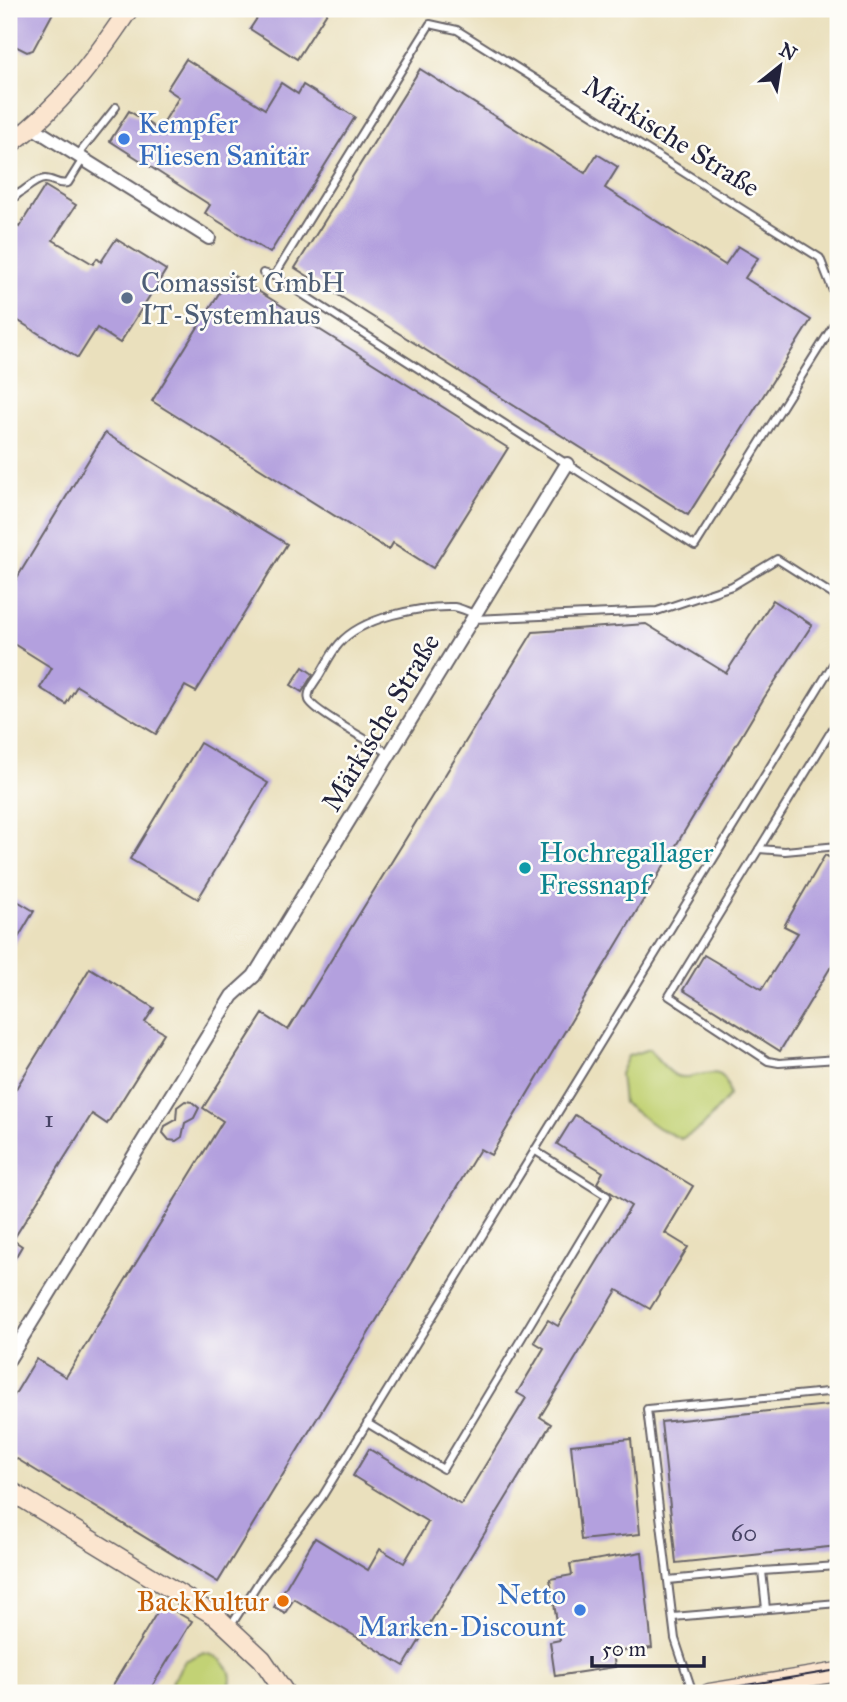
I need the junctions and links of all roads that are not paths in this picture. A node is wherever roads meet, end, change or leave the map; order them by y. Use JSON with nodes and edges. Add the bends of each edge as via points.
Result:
{"nodes":[{"id":1,"x":129,"y":9,"type":"edge"},
{"id":2,"x":116,"y":107,"type":"dead end"},
{"id":3,"x":9,"y":120,"type":"edge"},
{"id":4,"x":20,"y":136,"type":"edge"},
{"id":5,"x":80,"y":157,"type":"junction"},
{"id":6,"x":9,"y":187,"type":"edge"},
{"id":7,"x":18,"y":194,"type":"junction"},
{"id":8,"x":9,"y":203,"type":"edge"},
{"id":9,"x":209,"y":238,"type":"dead end"},
{"id":10,"x":263,"y":273,"type":"dead end"},
{"id":11,"x":274,"y":276,"type":"junction"},
{"id":12,"x":838,"y":304,"type":"edge"},
{"id":13,"x":838,"y":318,"type":"edge"},
{"id":14,"x":567,"y":464,"type":"junction"},
{"id":15,"x":838,"y":598,"type":"edge"},
{"id":16,"x":473,"y":616,"type":"junction"},
{"id":17,"x":838,"y":656,"type":"edge"},
{"id":18,"x":838,"y":720,"type":"edge"},
{"id":19,"x":390,"y":754,"type":"junction"},
{"id":20,"x":838,"y":846,"type":"edge"},
{"id":21,"x":759,"y":849,"type":"junction"},
{"id":22,"x":838,"y":1059,"type":"edge"},
{"id":23,"x":534,"y":1150,"type":"junction"},
{"id":24,"x":9,"y":1359,"type":"edge"},
{"id":25,"x":838,"y":1391,"type":"edge"},
{"id":26,"x":367,"y":1423,"type":"junction"},
{"id":27,"x":9,"y":1490,"type":"edge"},
{"id":28,"x":838,"y":1566,"type":"edge"},
{"id":29,"x":762,"y":1571,"type":"junction"},
{"id":30,"x":668,"y":1580,"type":"junction"},
{"id":31,"x":838,"y":1603,"type":"edge"},
{"id":32,"x":766,"y":1609,"type":"junction"},
{"id":33,"x":673,"y":1617,"type":"junction"},
{"id":34,"x":230,"y":1627,"type":"junction"},
{"id":35,"x":838,"y":1672,"type":"edge"},
{"id":36,"x":285,"y":1693,"type":"edge"},
{"id":37,"x":693,"y":1693,"type":"edge"},
{"id":38,"x":709,"y":1693,"type":"edge"}],
"edges":[{"from":1,"to":4,"type":"street","via":[[57,104]]},
{"from":2,"to":5,"type":"lane"},
{"from":3,"to":4,"type":"street"},
{"from":4,"to":5,"type":"street"},
{"from":5,"to":7,"type":"lane","via":[[68,183],[40,180]]},
{"from":5,"to":9,"type":"street"},
{"from":6,"to":7,"type":"lane"},
{"from":7,"to":8,"type":"lane"},
{"from":10,"to":11,"type":"lane"},
{"from":11,"to":12,"type":"lane","name":"Märkische Straße","via":[[430,24],[457,30],[820,258]]},
{"from":11,"to":14,"type":"lane"},
{"from":13,"to":14,"type":"lane","via":[[695,546]]},
{"from":14,"to":16,"type":"street","name":"Märkische Straße"},
{"from":15,"to":16,"type":"lane","via":[[777,559],[732,586],[657,611]]},
{"from":16,"to":19,"type":"street","name":"Märkische Straße"},
{"from":16,"to":19,"type":"lane","via":[[457,607],[382,617],[338,645],[314,682],[308,694],[310,702]]},
{"from":17,"to":23,"type":"lane"},
{"from":18,"to":21,"type":"lane"},
{"from":19,"to":24,"type":"street","name":"Märkische Straße","via":[[254,976],[232,996]]},
{"from":20,"to":21,"type":"lane"},
{"from":21,"to":22,"type":"lane","via":[[669,996],[768,1061]]},
{"from":23,"to":26,"type":"lane"},
{"from":23,"to":26,"type":"lane","via":[[607,1196],[443,1469]]},
{"from":25,"to":30,"type":"lane","via":[[647,1409]]},
{"from":26,"to":34,"type":"lane","via":[[322,1497]]},
{"from":27,"to":34,"type":"street"},
{"from":28,"to":29,"type":"lane"},
{"from":29,"to":30,"type":"lane"},
{"from":29,"to":32,"type":"lane"},
{"from":30,"to":33,"type":"lane"},
{"from":31,"to":32,"type":"lane"},
{"from":32,"to":33,"type":"lane"},
{"from":33,"to":37,"type":"lane","via":[[675,1639]]},
{"from":34,"to":36,"type":"street","via":[[262,1659]]},
{"from":35,"to":38,"type":"street"}]}
